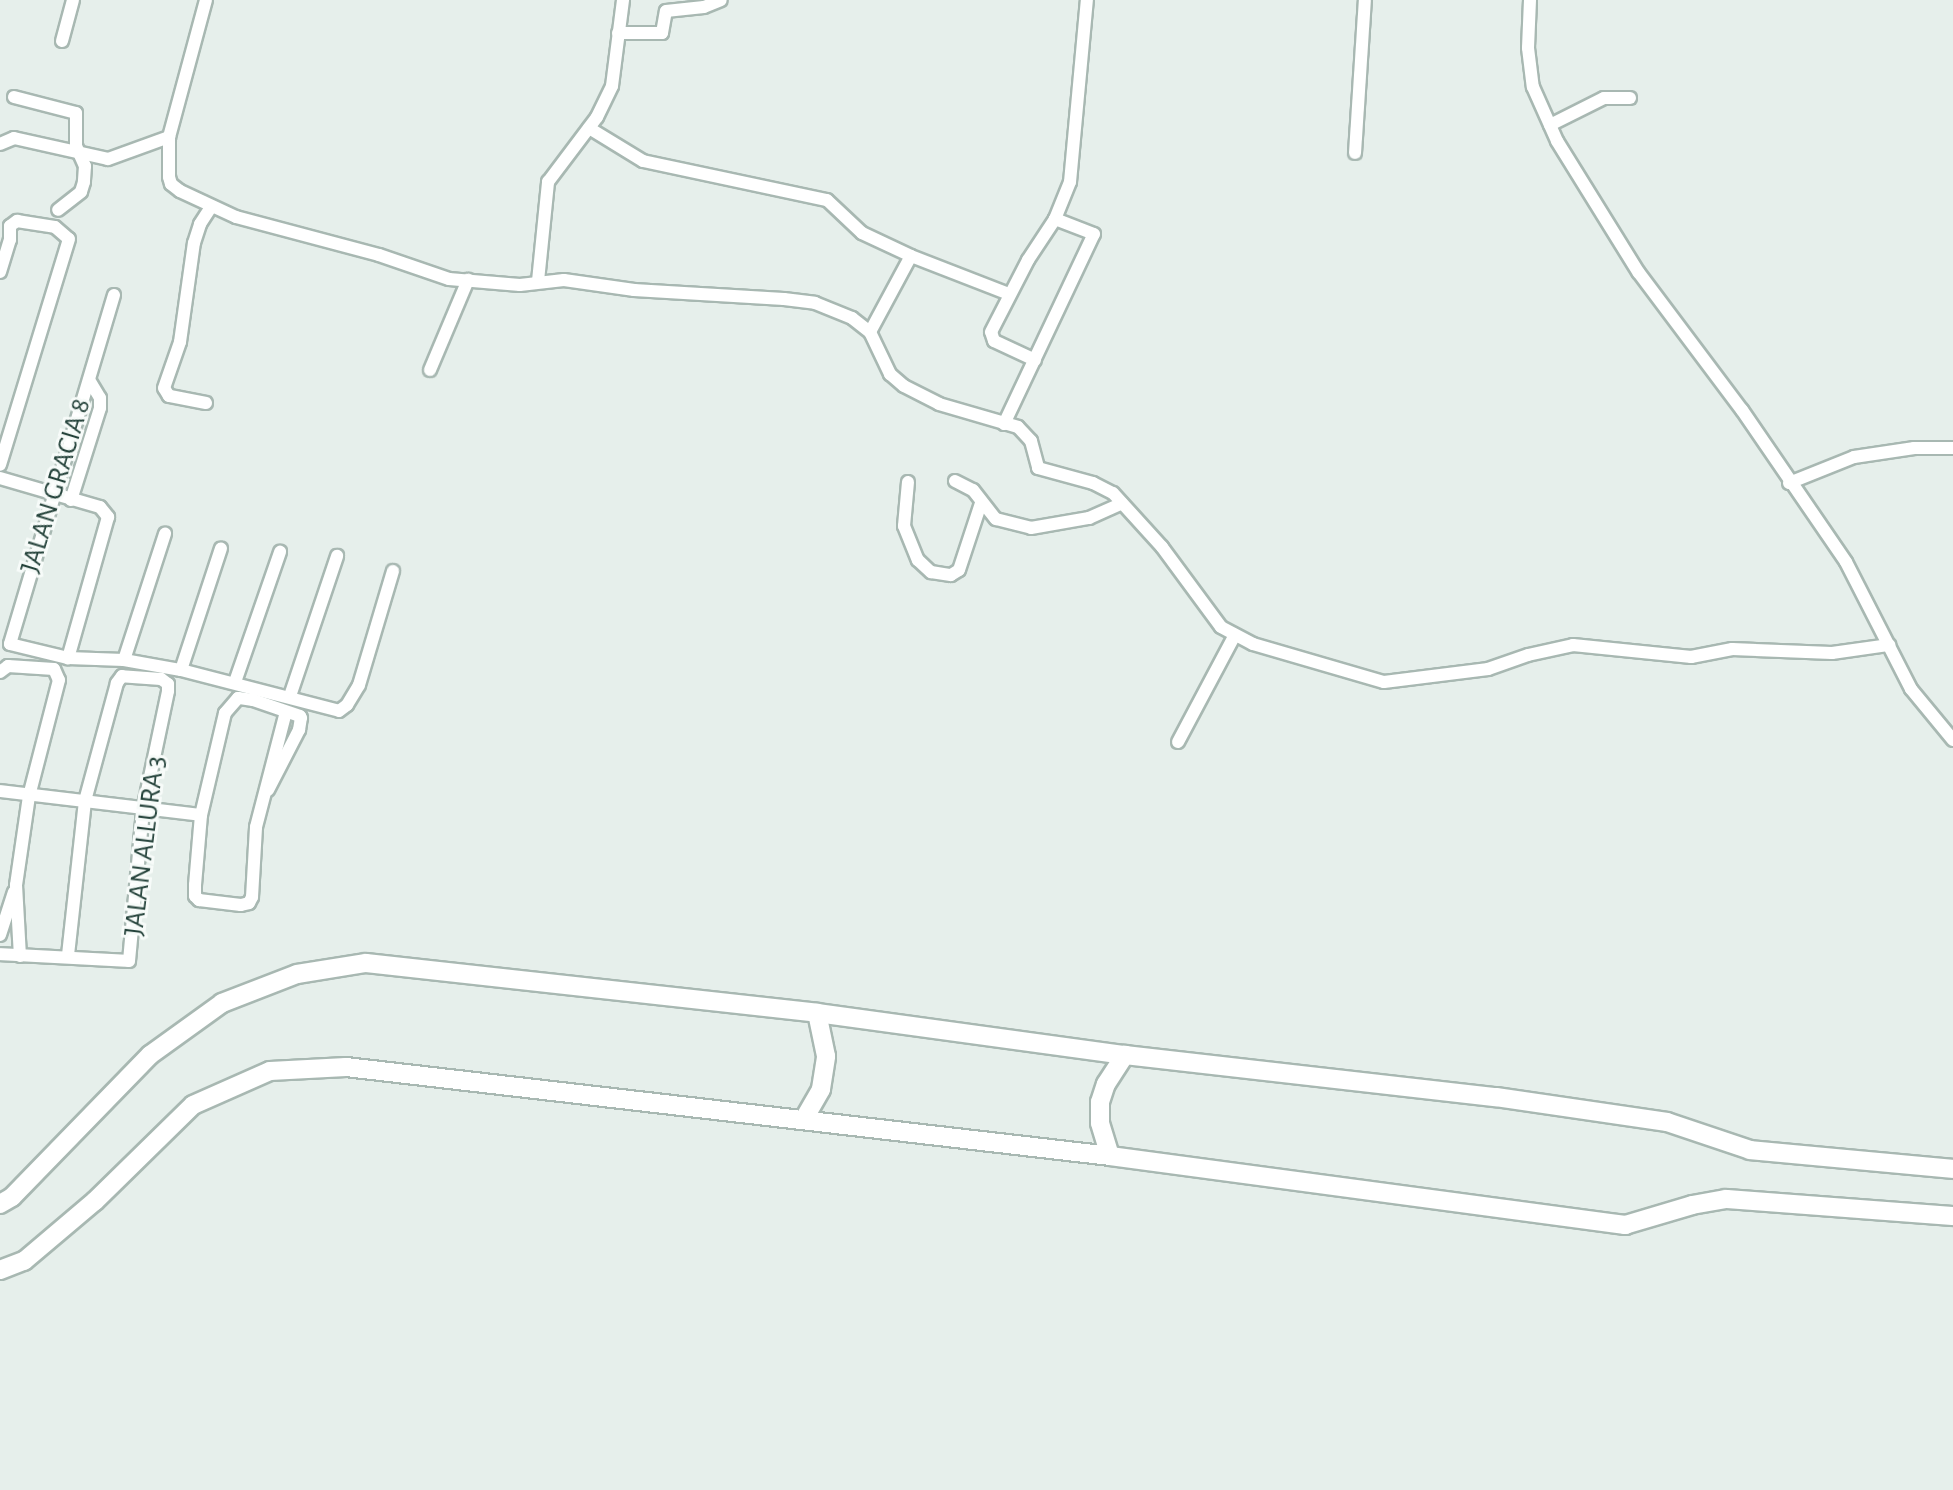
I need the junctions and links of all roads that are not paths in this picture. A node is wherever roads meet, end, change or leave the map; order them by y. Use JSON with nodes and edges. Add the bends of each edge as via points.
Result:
{"nodes":[{"id":1,"x":73,"y":0,"type":"edge"},
{"id":2,"x":206,"y":0,"type":"edge"},
{"id":3,"x":623,"y":0,"type":"edge"},
{"id":4,"x":721,"y":0,"type":"edge"},
{"id":5,"x":1087,"y":0,"type":"edge"},
{"id":6,"x":1365,"y":0,"type":"edge"},
{"id":7,"x":1530,"y":0,"type":"edge"},
{"id":8,"x":618,"y":33,"type":"junction"},
{"id":9,"x":62,"y":41,"type":"dead end"},
{"id":10,"x":14,"y":97,"type":"dead end"},
{"id":11,"x":1630,"y":98,"type":"dead end"},
{"id":12,"x":1550,"y":125,"type":"junction"},
{"id":13,"x":589,"y":128,"type":"junction"},
{"id":14,"x":169,"y":137,"type":"junction"},
{"id":15,"x":0,"y":144,"type":"edge"},
{"id":16,"x":1355,"y":153,"type":"dead end"},
{"id":17,"x":80,"y":154,"type":"junction"},
{"id":18,"x":211,"y":207,"type":"junction"},
{"id":19,"x":58,"y":210,"type":"dead end"},
{"id":20,"x":1055,"y":219,"type":"junction"},
{"id":21,"x":911,"y":256,"type":"junction"},
{"id":22,"x":0,"y":272,"type":"edge"},
{"id":23,"x":468,"y":280,"type":"junction"},
{"id":24,"x":538,"y":281,"type":"junction"},
{"id":25,"x":1009,"y":294,"type":"junction"},
{"id":26,"x":114,"y":295,"type":"dead end"},
{"id":27,"x":870,"y":332,"type":"junction"},
{"id":28,"x":1035,"y":360,"type":"junction"},
{"id":29,"x":430,"y":370,"type":"dead end"},
{"id":30,"x":89,"y":380,"type":"junction"},
{"id":31,"x":206,"y":403,"type":"dead end"},
{"id":32,"x":1004,"y":424,"type":"junction"},
{"id":33,"x":1953,"y":448,"type":"edge"},
{"id":34,"x":0,"y":465,"type":"edge"},
{"id":35,"x":0,"y":478,"type":"edge"},
{"id":36,"x":955,"y":481,"type":"dead end"},
{"id":37,"x":908,"y":482,"type":"dead end"},
{"id":38,"x":1789,"y":483,"type":"junction"},
{"id":39,"x":54,"y":494,"type":"junction"},
{"id":40,"x":71,"y":500,"type":"junction"},
{"id":41,"x":981,"y":503,"type":"junction"},
{"id":42,"x":1122,"y":503,"type":"junction"},
{"id":43,"x":165,"y":534,"type":"dead end"},
{"id":44,"x":221,"y":548,"type":"dead end"},
{"id":45,"x":280,"y":552,"type":"dead end"},
{"id":46,"x":337,"y":556,"type":"dead end"},
{"id":47,"x":393,"y":571,"type":"dead end"},
{"id":48,"x":1235,"y":635,"type":"junction"},
{"id":49,"x":1889,"y":645,"type":"junction"},
{"id":50,"x":68,"y":658,"type":"junction"},
{"id":51,"x":124,"y":660,"type":"junction"},
{"id":52,"x":1,"y":670,"type":"edge"},
{"id":53,"x":181,"y":670,"type":"junction"},
{"id":54,"x":235,"y":682,"type":"junction"},
{"id":55,"x":290,"y":696,"type":"junction"},
{"id":56,"x":286,"y":712,"type":"junction"},
{"id":57,"x":1953,"y":740,"type":"edge"},
{"id":58,"x":1178,"y":742,"type":"dead end"},
{"id":59,"x":268,"y":790,"type":"junction"},
{"id":60,"x":0,"y":791,"type":"edge"},
{"id":61,"x":29,"y":796,"type":"junction"},
{"id":62,"x":85,"y":801,"type":"junction"},
{"id":63,"x":143,"y":810,"type":"junction"},
{"id":64,"x":201,"y":815,"type":"junction"},
{"id":65,"x":16,"y":885,"type":"junction"},
{"id":66,"x":0,"y":935,"type":"edge"},
{"id":67,"x":0,"y":954,"type":"edge"},
{"id":68,"x":68,"y":955,"type":"junction"},
{"id":69,"x":20,"y":956,"type":"junction"},
{"id":70,"x":817,"y":1013,"type":"junction"},
{"id":71,"x":1125,"y":1055,"type":"junction"},
{"id":72,"x":804,"y":1119,"type":"junction"},
{"id":73,"x":1110,"y":1156,"type":"junction"},
{"id":74,"x":1953,"y":1169,"type":"edge"},
{"id":75,"x":0,"y":1204,"type":"edge"},
{"id":76,"x":1953,"y":1216,"type":"edge"},
{"id":77,"x":0,"y":1270,"type":"edge"}],
"edges":[{"from":1,"to":9,"type":"street"},
{"from":2,"to":14,"type":"street"},
{"from":3,"to":8,"type":"street"},
{"from":4,"to":8,"type":"street","via":[[666,11],[662,33]]},
{"from":5,"to":20,"type":"street","via":[[1070,182]]},
{"from":6,"to":16,"type":"street"},
{"from":7,"to":12,"type":"street","via":[[1533,87]]},
{"from":8,"to":13,"type":"street","via":[[612,86]]},
{"from":10,"to":17,"type":"street","via":[[76,113]]},
{"from":11,"to":12,"type":"street","via":[[1604,98]]},
{"from":12,"to":38,"type":"street","via":[[1639,273],[1742,410]]},
{"from":13,"to":21,"type":"street","via":[[643,161],[827,200],[862,233]]},
{"from":13,"to":24,"type":"street","via":[[548,182]]},
{"from":14,"to":17,"type":"street","via":[[108,159]]},
{"from":14,"to":18,"type":"street","via":[[171,184]]},
{"from":15,"to":17,"type":"street","via":[[14,138]]},
{"from":17,"to":19,"type":"street","via":[[85,166],[81,192]]},
{"from":18,"to":23,"type":"street","via":[[427,273]]},
{"from":18,"to":31,"type":"street","via":[[194,243],[180,342],[164,388],[169,396]]},
{"from":20,"to":25,"type":"street"},
{"from":20,"to":28,"type":"street","via":[[1094,234]]},
{"from":21,"to":25,"type":"street"},
{"from":21,"to":27,"type":"street"},
{"from":22,"to":34,"type":"street","via":[[10,226],[17,221],[55,227],[69,239]]},
{"from":23,"to":24,"type":"street","via":[[520,285]]},
{"from":23,"to":29,"type":"street"},
{"from":24,"to":27,"type":"street","via":[[800,301],[852,318]]},
{"from":25,"to":28,"type":"street","via":[[991,338]]},
{"from":26,"to":30,"type":"street","name":"JALAN GRACIA 8"},
{"from":27,"to":32,"type":"street","via":[[890,374],[904,386],[939,404]]},
{"from":28,"to":32,"type":"street"},
{"from":30,"to":39,"type":"street","name":"JALAN GRACIA 8"},
{"from":30,"to":40,"type":"street","name":"JALAN GRACIA 8","via":[[100,408]]},
{"from":32,"to":42,"type":"street","via":[[1026,433],[1038,468],[1103,487]]},
{"from":33,"to":38,"type":"street","via":[[1854,457]]},
{"from":35,"to":39,"type":"street"},
{"from":36,"to":41,"type":"street","via":[[973,490]]},
{"from":37,"to":41,"type":"street","via":[[904,526],[918,560],[931,572],[951,575],[959,570]]},
{"from":38,"to":49,"type":"street","via":[[1846,562]]},
{"from":39,"to":40,"type":"street"},
{"from":39,"to":50,"type":"street","name":"JALAN GRACIA 8","via":[[10,637],[13,647]]},
{"from":40,"to":50,"type":"street","via":[[100,507],[108,517]]},
{"from":41,"to":42,"type":"street","via":[[1006,524],[1031,528],[1089,518]]},
{"from":42,"to":48,"type":"street","via":[[1162,547],[1206,610]]},
{"from":43,"to":51,"type":"street"},
{"from":44,"to":53,"type":"street"},
{"from":45,"to":54,"type":"street"},
{"from":46,"to":55,"type":"street"},
{"from":47,"to":55,"type":"street","via":[[359,685],[347,705],[328,710]]},
{"from":48,"to":49,"type":"street","via":[[1384,682],[1488,669],[1573,645],[1691,657],[1732,649],[1832,653]]},
{"from":48,"to":58,"type":"street"},
{"from":49,"to":57,"type":"street","via":[[1911,689]]},
{"from":50,"to":51,"type":"street"},
{"from":51,"to":53,"type":"street"},
{"from":52,"to":61,"type":"street","via":[[58,673]]},
{"from":53,"to":54,"type":"street"},
{"from":54,"to":55,"type":"street"},
{"from":56,"to":59,"type":"street"},
{"from":56,"to":59,"type":"street","via":[[303,722]]},
{"from":56,"to":64,"type":"street","via":[[238,698],[227,707]]},
{"from":59,"to":64,"type":"street","via":[[256,827],[249,903],[207,902],[195,896]]},
{"from":60,"to":61,"type":"street"},
{"from":61,"to":62,"type":"street"},
{"from":61,"to":65,"type":"street"},
{"from":62,"to":63,"type":"street"},
{"from":62,"to":63,"type":"street","name":"JALAN ALLURA 3","via":[[117,683],[122,676],[161,679],[168,684]]},
{"from":62,"to":68,"type":"street"},
{"from":63,"to":64,"type":"street"},
{"from":63,"to":68,"type":"street","name":"JALAN ALLURA 3","via":[[129,961]]},
{"from":65,"to":66,"type":"street"},
{"from":65,"to":69,"type":"street"},
{"from":67,"to":69,"type":"street"},
{"from":68,"to":69,"type":"street"},
{"from":70,"to":71,"type":"street"},
{"from":70,"to":72,"type":"street","via":[[826,1056],[821,1089]]},
{"from":70,"to":75,"type":"street","via":[[366,963],[297,974],[222,1003],[150,1055]]},
{"from":71,"to":73,"type":"street","via":[[1100,1102]]},
{"from":71,"to":74,"type":"street","via":[[1496,1097],[1667,1122],[1750,1150]]},
{"from":72,"to":73,"type":"street"},
{"from":72,"to":77,"type":"street","via":[[346,1067],[270,1071],[193,1105],[95,1201],[24,1261]]},
{"from":73,"to":76,"type":"street","via":[[1625,1225],[1726,1199]]}]}
